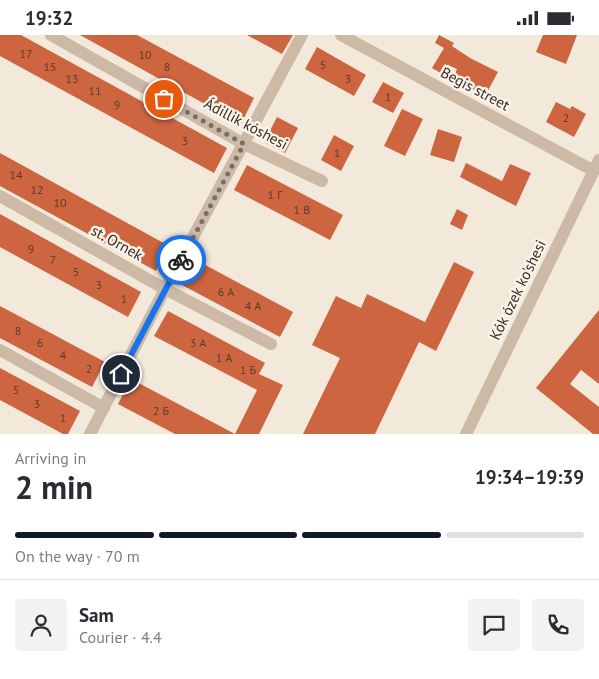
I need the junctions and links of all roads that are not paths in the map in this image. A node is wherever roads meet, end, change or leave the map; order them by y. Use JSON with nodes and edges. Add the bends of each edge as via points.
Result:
{"nodes":[{"id":1,"x":51,"y":35,"type":"edge"},
{"id":2,"x":302,"y":35,"type":"edge"},
{"id":3,"x":341,"y":35,"type":"edge"},
{"id":4,"x":244,"y":144,"type":"junction"},
{"id":5,"x":596,"y":166,"type":"edge"},
{"id":6,"x":322,"y":181,"type":"dead end"},
{"id":7,"x":0,"y":196,"type":"edge"},
{"id":8,"x":165,"y":289,"type":"junction"},
{"id":9,"x":271,"y":344,"type":"dead end"},
{"id":10,"x":0,"y":350,"type":"edge"},
{"id":11,"x":104,"y":408,"type":"junction"},
{"id":12,"x":90,"y":434,"type":"edge"},
{"id":13,"x":466,"y":434,"type":"edge"}],
"edges":[{"from":1,"to":4,"type":"street","name":"Ádillik kóshesi"},
{"from":2,"to":4,"type":"street"},
{"from":3,"to":5,"type":"street","name":"Begis street"},
{"from":4,"to":6,"type":"street","name":"Ádillik kóshesi"},
{"from":4,"to":8,"type":"street"},
{"from":5,"to":13,"type":"street","name":"Kók ózek ko'shesi"},
{"from":7,"to":8,"type":"street","name":"st. Ornek"},
{"from":8,"to":9,"type":"street","name":"st. Ornek"},
{"from":8,"to":11,"type":"street"},
{"from":10,"to":11,"type":"street"},
{"from":11,"to":12,"type":"street"}]}
